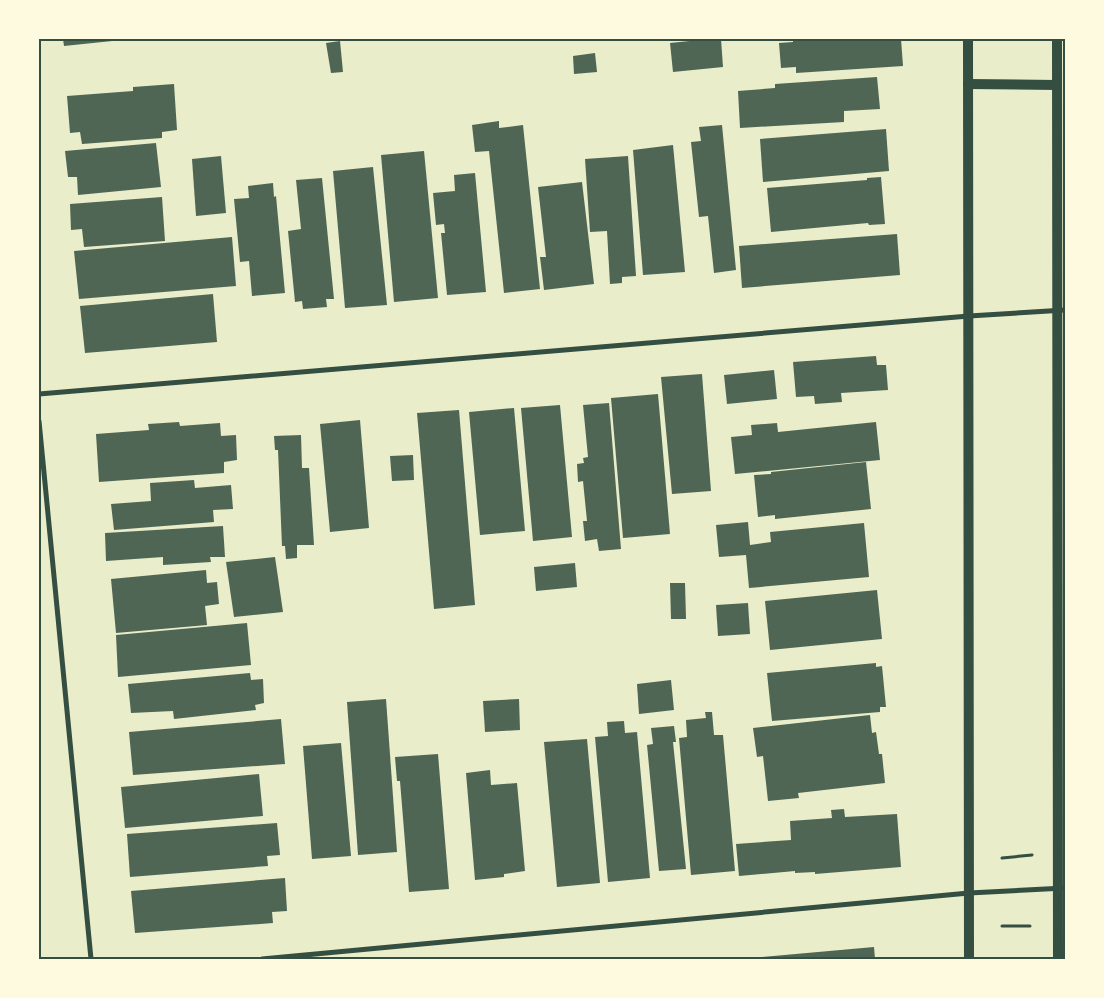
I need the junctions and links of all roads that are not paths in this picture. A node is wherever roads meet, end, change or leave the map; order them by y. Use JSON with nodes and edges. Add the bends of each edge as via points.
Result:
{"nodes":[{"id":1,"x":968,"y":39,"type":"edge"},
{"id":2,"x":1058,"y":39,"type":"edge"},
{"id":3,"x":968,"y":84,"type":"junction"},
{"id":4,"x":1057,"y":85,"type":"junction"},
{"id":5,"x":1061,"y":311,"type":"edge"},
{"id":6,"x":969,"y":316,"type":"junction"},
{"id":7,"x":39,"y":394,"type":"edge"},
{"id":8,"x":39,"y":421,"type":"edge"},
{"id":9,"x":1062,"y":888,"type":"edge"},
{"id":10,"x":969,"y":893,"type":"junction"},
{"id":11,"x":91,"y":959,"type":"edge"},
{"id":12,"x":262,"y":959,"type":"edge"},
{"id":13,"x":969,"y":959,"type":"edge"},
{"id":14,"x":1058,"y":959,"type":"edge"}],
"edges":[{"from":1,"to":3,"type":"main road"},
{"from":2,"to":4,"type":"main road"},
{"from":3,"to":4,"type":"main road"},
{"from":3,"to":6,"type":"main road"},
{"from":4,"to":5,"type":"main road"},
{"from":5,"to":6,"type":"street"},
{"from":5,"to":9,"type":"main road"},
{"from":6,"to":7,"type":"street"},
{"from":6,"to":10,"type":"main road"},
{"from":8,"to":11,"type":"street"},
{"from":9,"to":10,"type":"street"},
{"from":9,"to":14,"type":"main road"},
{"from":10,"to":12,"type":"street"},
{"from":10,"to":13,"type":"main road"}]}
